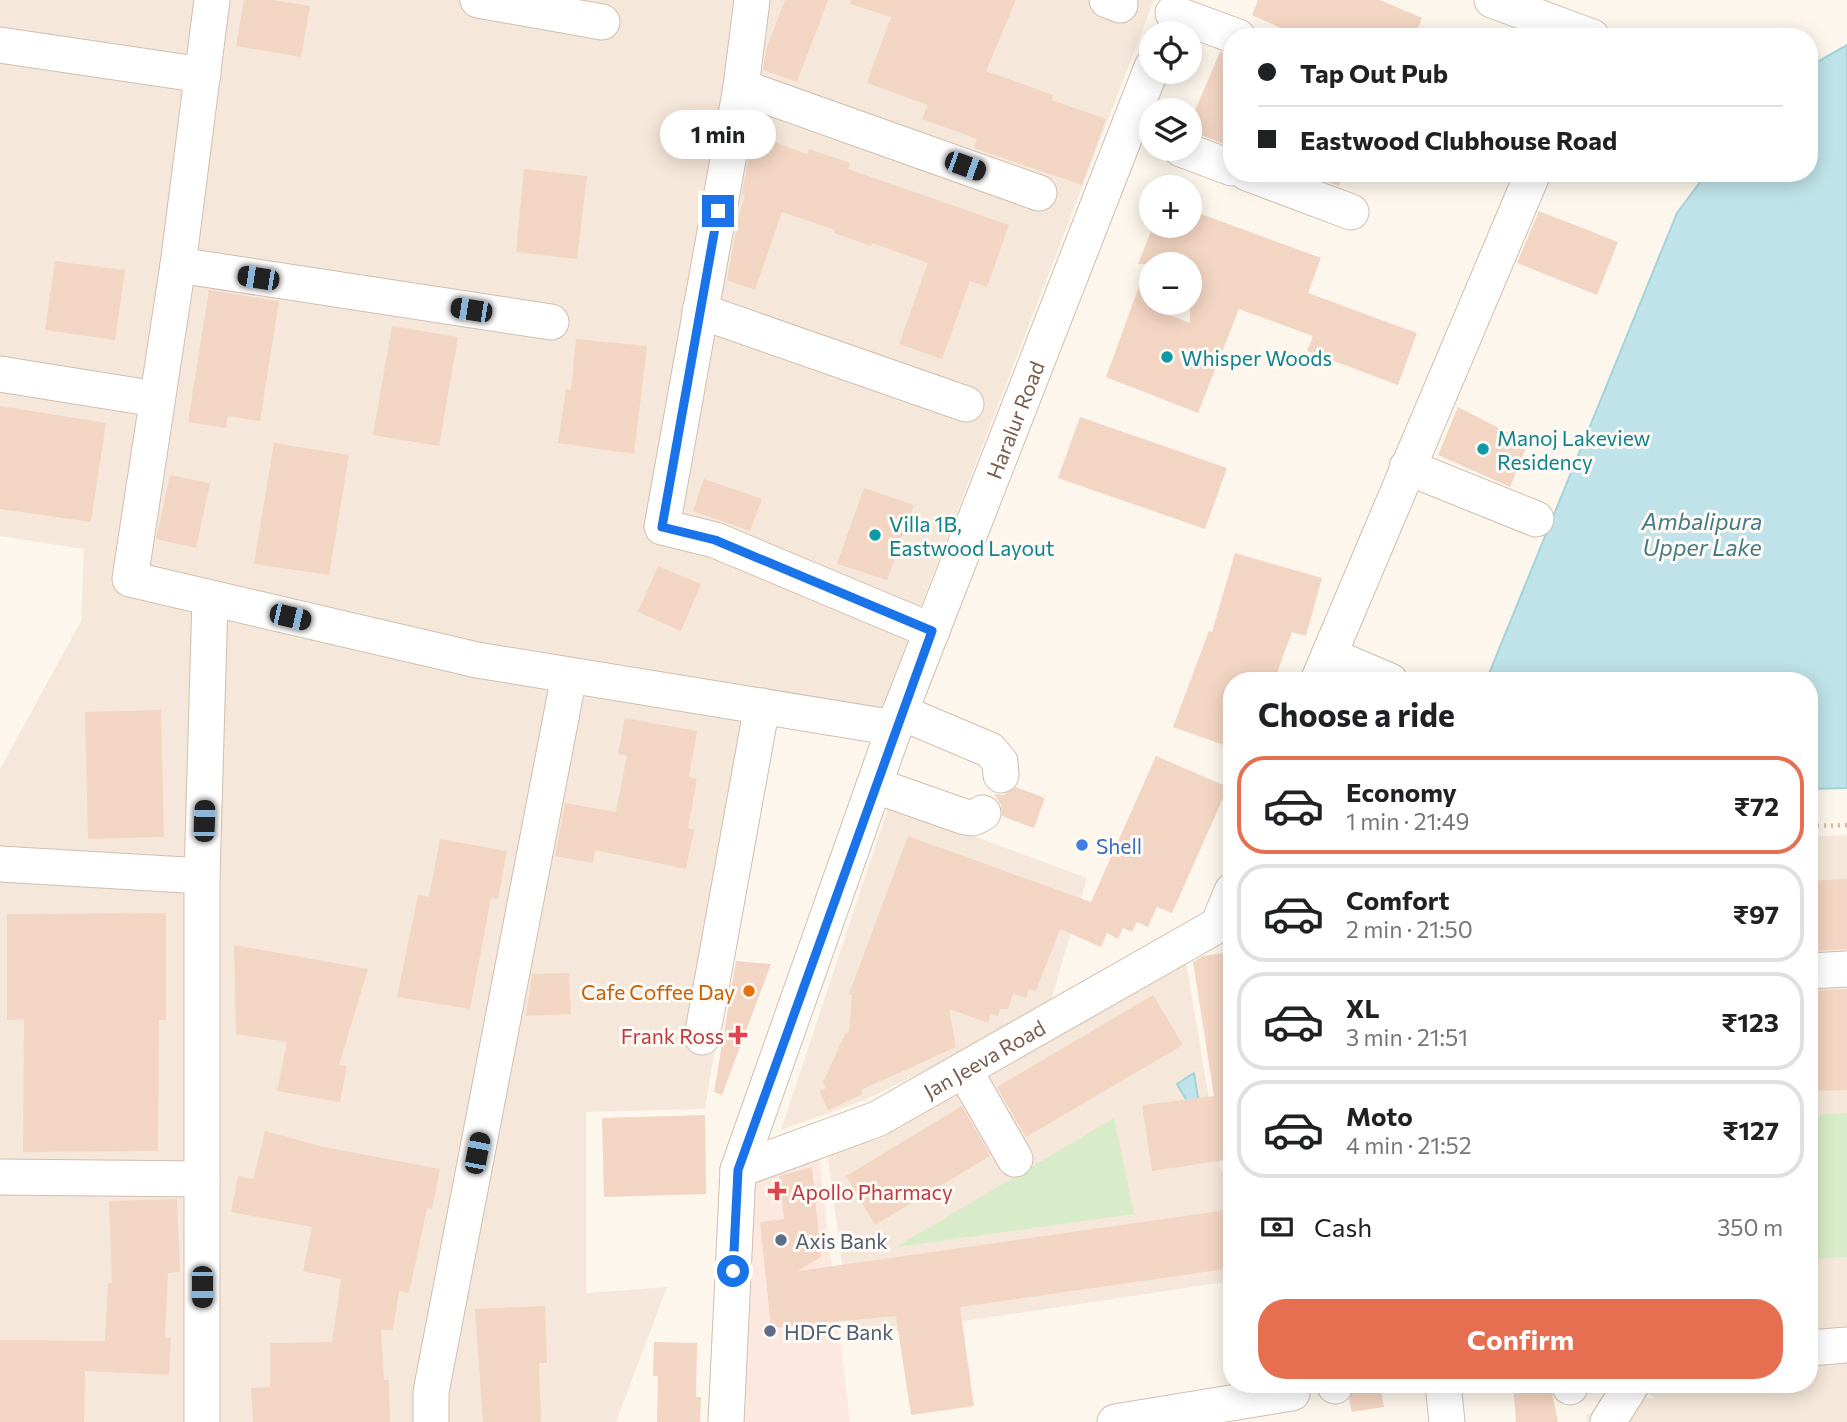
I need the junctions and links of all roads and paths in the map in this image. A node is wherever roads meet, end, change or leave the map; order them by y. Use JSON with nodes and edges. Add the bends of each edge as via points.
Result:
{"nodes":[{"id":1,"x":212,"y":0,"type":"edge"},
{"id":2,"x":478,"y":0,"type":"edge"},
{"id":3,"x":752,"y":0,"type":"edge"},
{"id":4,"x":1492,"y":0,"type":"edge"},
{"id":5,"x":1172,"y":15,"type":"edge"},
{"id":6,"x":603,"y":22,"type":"dead end"},
{"id":7,"x":1568,"y":28,"type":"edge"},
{"id":8,"x":1223,"y":32,"type":"edge"},
{"id":9,"x":0,"y":45,"type":"edge"},
{"id":10,"x":203,"y":75,"type":"junction"},
{"id":11,"x":741,"y":87,"type":"junction"},
{"id":12,"x":1139,"y":134,"type":"edge"},
{"id":13,"x":1202,"y":157,"type":"edge"},
{"id":14,"x":1223,"y":165,"type":"edge"},
{"id":15,"x":1271,"y":182,"type":"edge"},
{"id":16,"x":1529,"y":182,"type":"edge"},
{"id":17,"x":1039,"y":193,"type":"dead end"},
{"id":18,"x":1351,"y":212,"type":"dead end"},
{"id":19,"x":178,"y":265,"type":"junction"},
{"id":20,"x":700,"y":311,"type":"junction"},
{"id":21,"x":551,"y":323,"type":"dead end"},
{"id":22,"x":0,"y":374,"type":"edge"},
{"id":23,"x":156,"y":400,"type":"junction"},
{"id":24,"x":966,"y":404,"type":"dead end"},
{"id":25,"x":1407,"y":467,"type":"junction"},
{"id":26,"x":1536,"y":519,"type":"dead end"},
{"id":27,"x":210,"y":599,"type":"junction"},
{"id":28,"x":932,"y":631,"type":"junction"},
{"id":29,"x":1324,"y":668,"type":"edge"},
{"id":30,"x":1344,"y":672,"type":"edge"},
{"id":31,"x":569,"y":676,"type":"junction"},
{"id":32,"x":762,"y":706,"type":"junction"},
{"id":33,"x":897,"y":720,"type":"junction"},
{"id":34,"x":1001,"y":775,"type":"dead end"},
{"id":35,"x":874,"y":785,"type":"junction"},
{"id":36,"x":983,"y":813,"type":"dead end"},
{"id":37,"x":1847,"y":825,"type":"edge"},
{"id":38,"x":1818,"y":826,"type":"edge"},
{"id":39,"x":0,"y":864,"type":"edge"},
{"id":40,"x":202,"y":876,"type":"junction"},
{"id":41,"x":1223,"y":925,"type":"edge"},
{"id":42,"x":1847,"y":969,"type":"edge"},
{"id":43,"x":1818,"y":971,"type":"edge"},
{"id":44,"x":702,"y":1037,"type":"dead end"},
{"id":45,"x":964,"y":1070,"type":"junction"},
{"id":46,"x":1015,"y":1158,"type":"dead end"},
{"id":47,"x":738,"y":1170,"type":"junction"},
{"id":48,"x":0,"y":1177,"type":"edge"},
{"id":49,"x":202,"y":1179,"type":"junction"},
{"id":50,"x":1847,"y":1345,"type":"edge"},
{"id":51,"x":1818,"y":1347,"type":"edge"},
{"id":52,"x":1292,"y":1393,"type":"dead end"},
{"id":53,"x":1444,"y":1393,"type":"edge"},
{"id":54,"x":1626,"y":1393,"type":"edge"},
{"id":55,"x":202,"y":1422,"type":"edge"},
{"id":56,"x":431,"y":1422,"type":"edge"},
{"id":57,"x":726,"y":1422,"type":"edge"},
{"id":58,"x":1115,"y":1422,"type":"edge"},
{"id":59,"x":1447,"y":1422,"type":"edge"},
{"id":60,"x":1608,"y":1422,"type":"edge"}],
"edges":[{"from":1,"to":10,"type":"street"},
{"from":2,"to":6,"type":"street"},
{"from":3,"to":11,"type":"street"},
{"from":4,"to":7,"type":"street"},
{"from":5,"to":8,"type":"street"},
{"from":9,"to":10,"type":"street"},
{"from":10,"to":19,"type":"street"},
{"from":11,"to":17,"type":"street"},
{"from":11,"to":20,"type":"street"},
{"from":12,"to":28,"type":"street","name":"Haralur Road"},
{"from":13,"to":14,"type":"street"},
{"from":15,"to":18,"type":"street"},
{"from":16,"to":25,"type":"street"},
{"from":19,"to":21,"type":"street"},
{"from":19,"to":23,"type":"street"},
{"from":20,"to":24,"type":"street"},
{"from":20,"to":28,"type":"street","via":[[662,527],[715,540]]},
{"from":22,"to":23,"type":"street"},
{"from":23,"to":27,"type":"street","via":[[130,579]]},
{"from":25,"to":26,"type":"street"},
{"from":25,"to":29,"type":"street"},
{"from":27,"to":31,"type":"street","via":[[477,660]]},
{"from":27,"to":40,"type":"street"},
{"from":28,"to":33,"type":"street","name":"Haralur Road"},
{"from":29,"to":30,"type":"street"},
{"from":31,"to":32,"type":"street"},
{"from":31,"to":56,"type":"street","via":[[431,1392]]},
{"from":32,"to":33,"type":"street"},
{"from":32,"to":44,"type":"street"},
{"from":33,"to":34,"type":"street","via":[[990,750],[1000,762]]},
{"from":33,"to":35,"type":"street","name":"Haralur Road"},
{"from":35,"to":36,"type":"street","via":[[965,817]]},
{"from":35,"to":47,"type":"street","name":"Haralur Road"},
{"from":37,"to":38,"type":"path"},
{"from":39,"to":40,"type":"street"},
{"from":40,"to":49,"type":"street"},
{"from":41,"to":45,"type":"street","name":"Jan Jeeva Road"},
{"from":42,"to":43,"type":"street"},
{"from":45,"to":46,"type":"street"},
{"from":45,"to":47,"type":"street","name":"Jan Jeeva Road","via":[[877,1119]]},
{"from":47,"to":57,"type":"street","name":"Haralur Road"},
{"from":48,"to":49,"type":"street"},
{"from":49,"to":55,"type":"street"},
{"from":50,"to":51,"type":"street"},
{"from":52,"to":58,"type":"street"},
{"from":53,"to":59,"type":"street"},
{"from":54,"to":60,"type":"street"}]}
